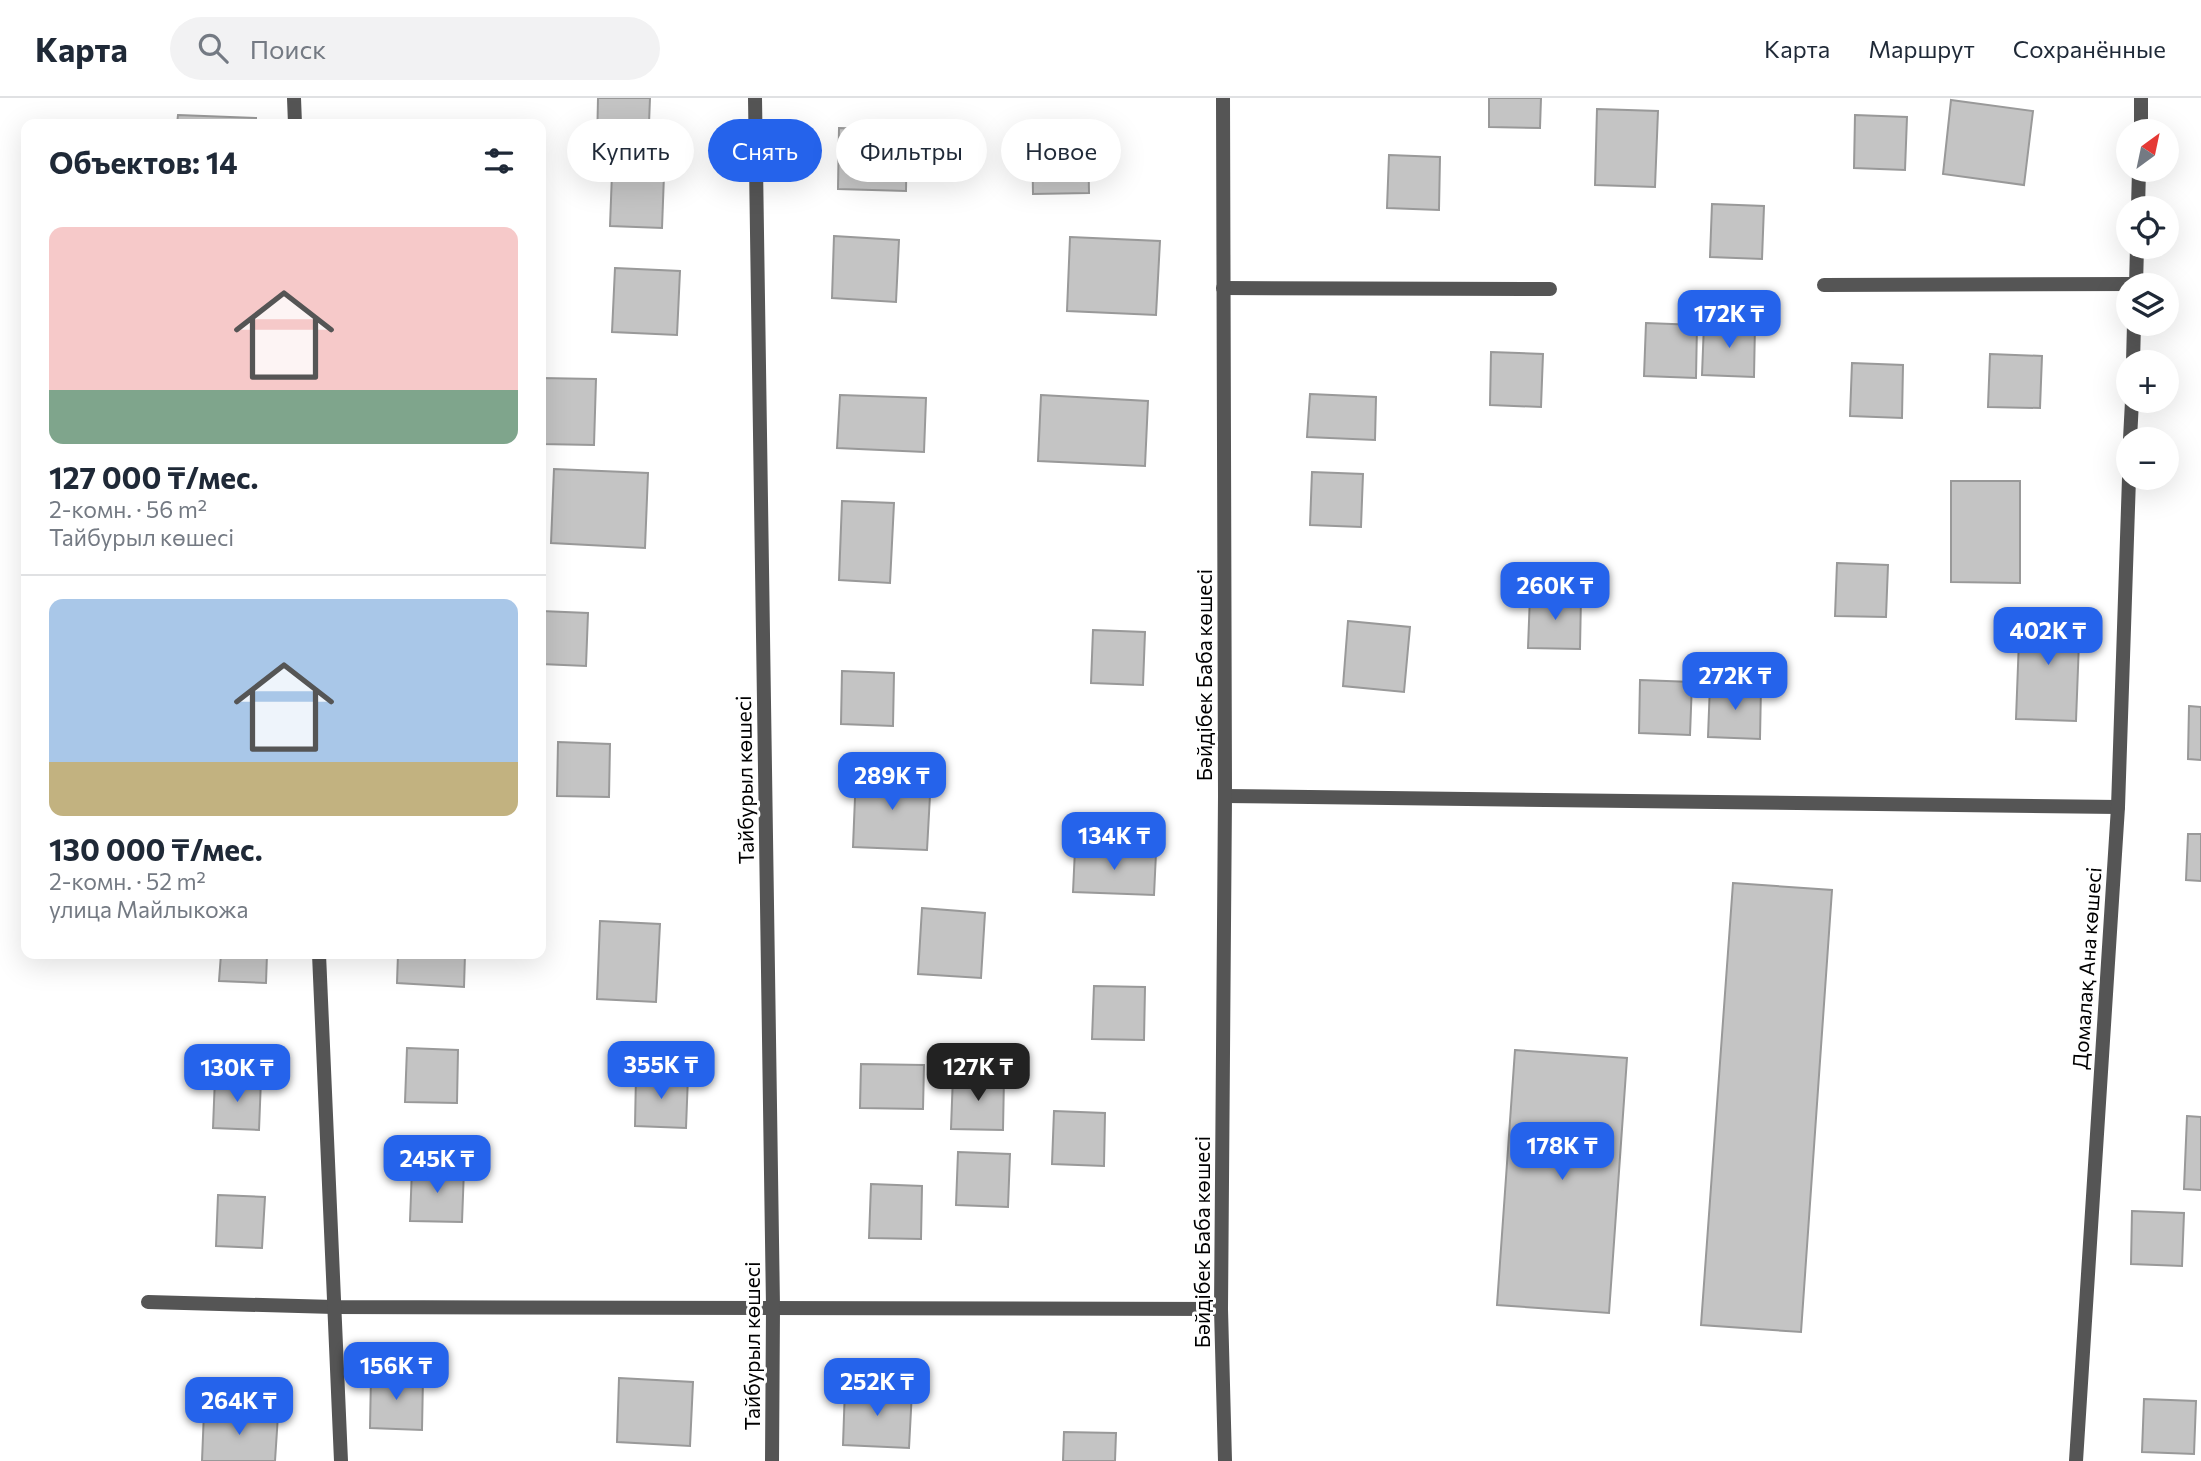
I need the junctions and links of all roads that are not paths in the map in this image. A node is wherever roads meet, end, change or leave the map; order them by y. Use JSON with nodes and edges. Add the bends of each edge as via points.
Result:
{"nodes":[{"id":1,"x":294,"y":98,"type":"edge"},
{"id":2,"x":755,"y":98,"type":"edge"},
{"id":3,"x":1223,"y":98,"type":"edge"},
{"id":4,"x":2141,"y":98,"type":"edge"},
{"id":5,"x":295,"y":119,"type":"edge"},
{"id":6,"x":2141,"y":119,"type":"edge"},
{"id":7,"x":2116,"y":284,"type":"edge"},
{"id":8,"x":1824,"y":285,"type":"dead end"},
{"id":9,"x":1223,"y":288,"type":"junction"},
{"id":10,"x":1550,"y":289,"type":"dead end"},
{"id":11,"x":2129,"y":490,"type":"edge"},
{"id":12,"x":1224,"y":796,"type":"junction"},
{"id":13,"x":2118,"y":807,"type":"junction"},
{"id":14,"x":319,"y":959,"type":"edge"},
{"id":15,"x":148,"y":1301,"type":"dead end"},
{"id":16,"x":334,"y":1307,"type":"junction"},
{"id":17,"x":773,"y":1307,"type":"junction"},
{"id":18,"x":1221,"y":1309,"type":"junction"},
{"id":19,"x":341,"y":1461,"type":"edge"},
{"id":20,"x":772,"y":1461,"type":"edge"},
{"id":21,"x":1225,"y":1461,"type":"edge"},
{"id":22,"x":2076,"y":1461,"type":"edge"}],
"edges":[{"from":1,"to":5,"type":"street"},
{"from":2,"to":17,"type":"street","name":"Тайбурыл көшесі"},
{"from":3,"to":9,"type":"street","name":"Бәйдібек Баба көшесі"},
{"from":4,"to":6,"type":"street"},
{"from":7,"to":8,"type":"street"},
{"from":9,"to":10,"type":"street"},
{"from":9,"to":12,"type":"street","name":"Бәйдібек Баба көшесі"},
{"from":11,"to":13,"type":"street","name":"Домалақ Ана көшесі"},
{"from":12,"to":13,"type":"street"},
{"from":12,"to":18,"type":"street","name":"Бәйдібек Баба көшесі"},
{"from":13,"to":22,"type":"street","name":"Домалақ Ана көшесі"},
{"from":14,"to":16,"type":"street"},
{"from":15,"to":16,"type":"street"},
{"from":16,"to":17,"type":"street"},
{"from":16,"to":19,"type":"street"},
{"from":17,"to":18,"type":"street"},
{"from":17,"to":20,"type":"street","name":"Тайбурыл көшесі"},
{"from":18,"to":21,"type":"street","name":"Бәйдібек Баба көшесі"}]}
